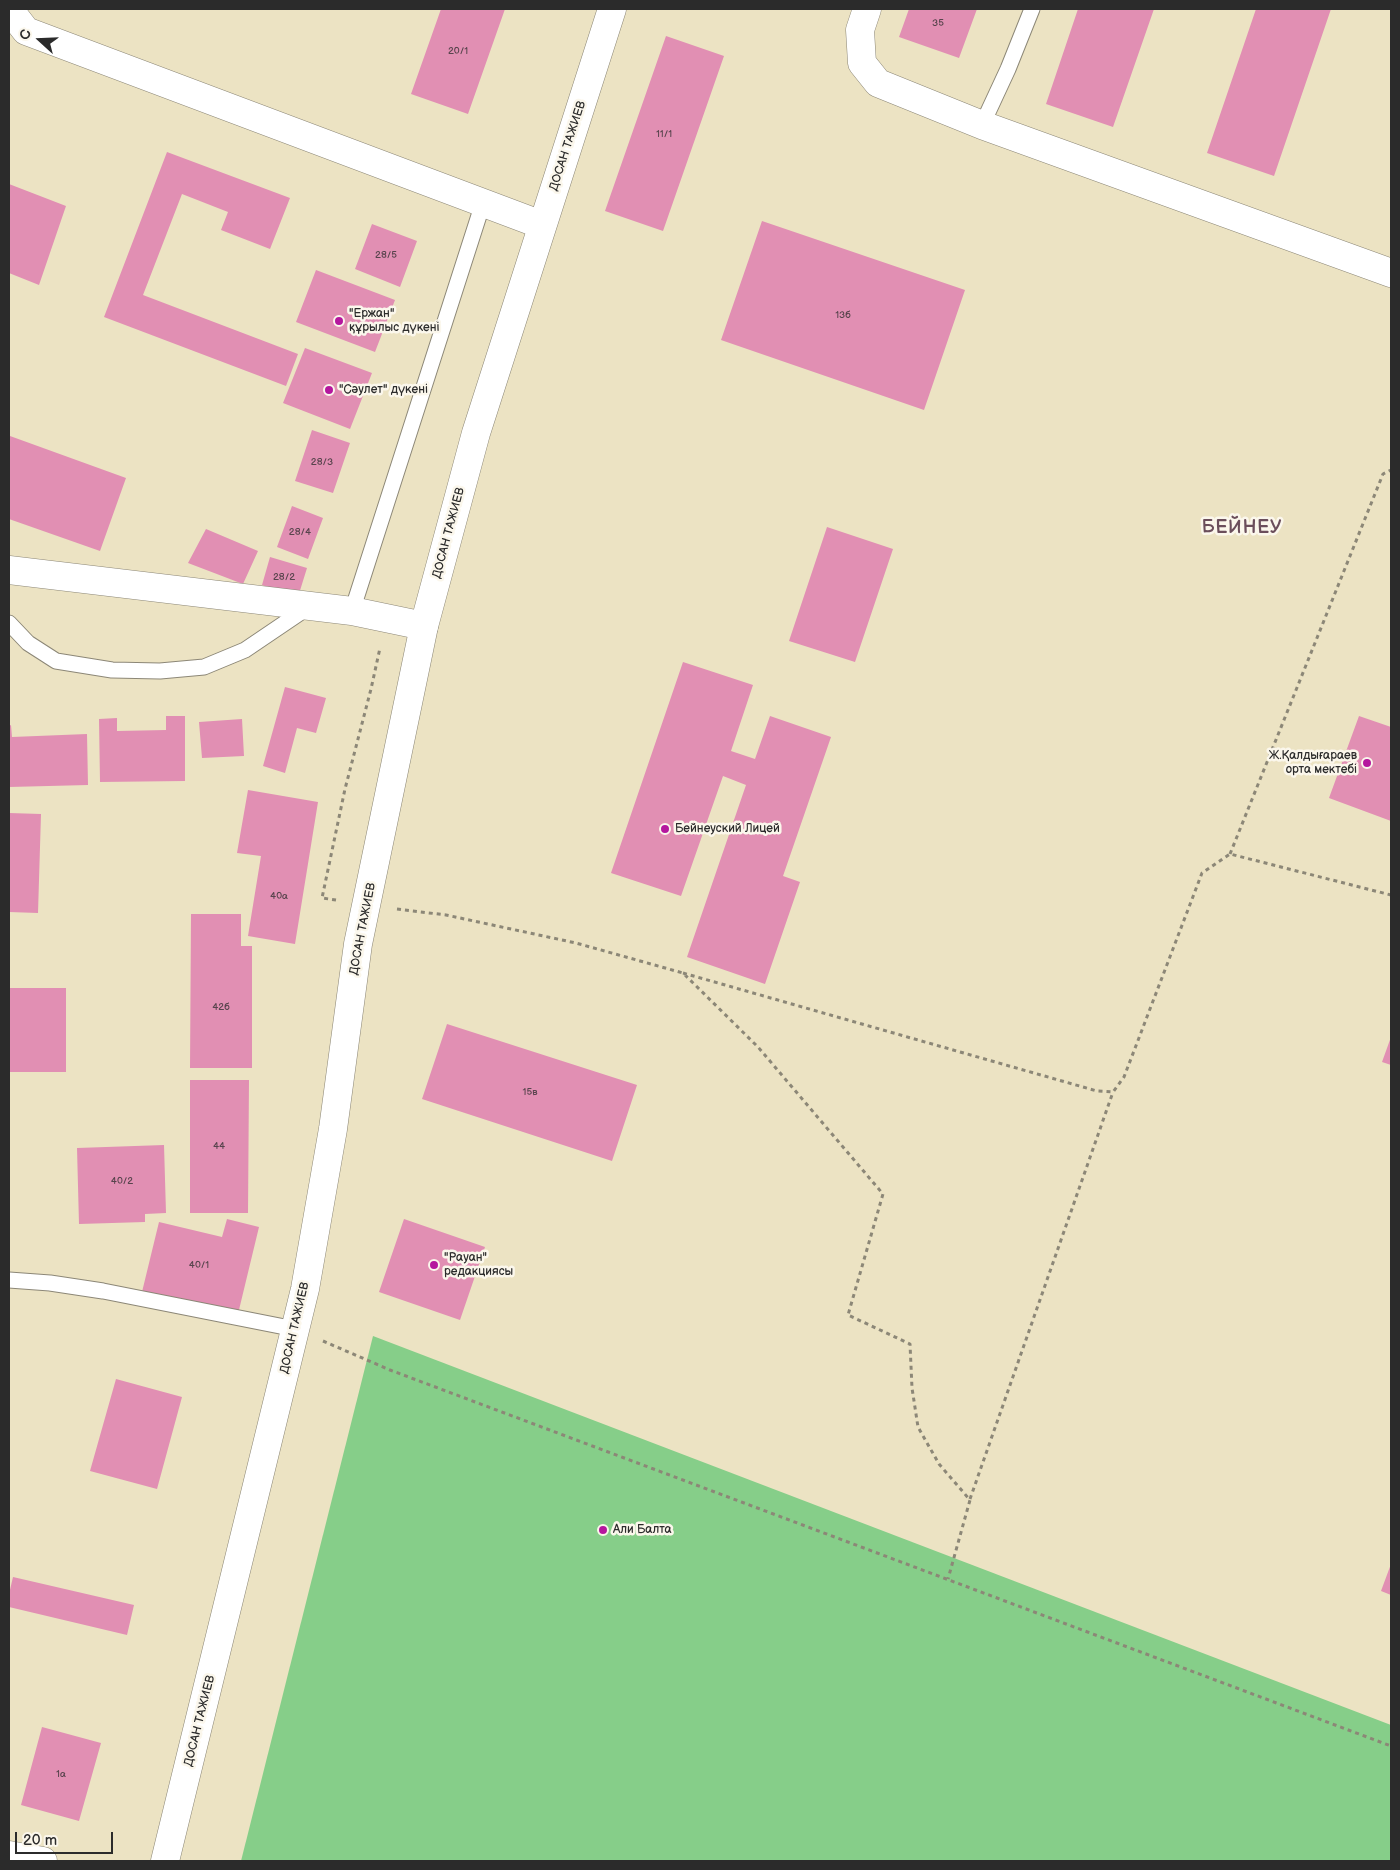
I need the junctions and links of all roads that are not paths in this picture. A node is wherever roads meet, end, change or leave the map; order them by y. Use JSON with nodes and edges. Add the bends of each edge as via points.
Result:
{"nodes":[{"id":1,"x":9,"y":9,"type":"edge"},
{"id":2,"x":612,"y":9,"type":"edge"},
{"id":3,"x":867,"y":9,"type":"edge"},
{"id":4,"x":1032,"y":9,"type":"edge"},
{"id":5,"x":982,"y":125,"type":"junction"},
{"id":6,"x":483,"y":203,"type":"junction"},
{"id":7,"x":542,"y":225,"type":"junction"},
{"id":8,"x":1391,"y":273,"type":"edge"},
{"id":9,"x":9,"y":570,"type":"edge"},
{"id":10,"x":310,"y":606,"type":"junction"},
{"id":11,"x":352,"y":611,"type":"junction"},
{"id":12,"x":9,"y":623,"type":"edge"},
{"id":13,"x":424,"y":626,"type":"junction"},
{"id":14,"x":9,"y":1280,"type":"edge"},
{"id":15,"x":295,"y":1329,"type":"junction"},
{"id":16,"x":9,"y":1855,"type":"edge"},
{"id":17,"x":43,"y":1861,"type":"edge"},
{"id":18,"x":166,"y":1861,"type":"edge"}],
"edges":[{"from":1,"to":6,"type":"street","via":[[26,31]]},
{"from":2,"to":7,"type":"street","name":"ДОСАН ТАЖИЕВ"},
{"from":3,"to":5,"type":"street","via":[[860,30],[862,63],[878,83]]},
{"from":4,"to":5,"type":"lane"},
{"from":5,"to":8,"type":"street"},
{"from":6,"to":7,"type":"street"},
{"from":6,"to":11,"type":"lane"},
{"from":7,"to":13,"type":"street","name":"ДОСАН ТАЖИЕВ","via":[[476,432]]},
{"from":9,"to":10,"type":"street"},
{"from":10,"to":11,"type":"street"},
{"from":10,"to":12,"type":"lane","via":[[246,650],[204,667],[160,672],[112,670],[56,661],[28,643]]},
{"from":11,"to":13,"type":"street"},
{"from":13,"to":15,"type":"street","name":"ДОСАН ТАЖИЕВ","via":[[358,944],[333,1129]]},
{"from":14,"to":15,"type":"lane","via":[[103,1292]]},
{"from":15,"to":18,"type":"street","name":"ДОСАН ТАЖИЕВ"},
{"from":16,"to":17,"type":"street"}]}
